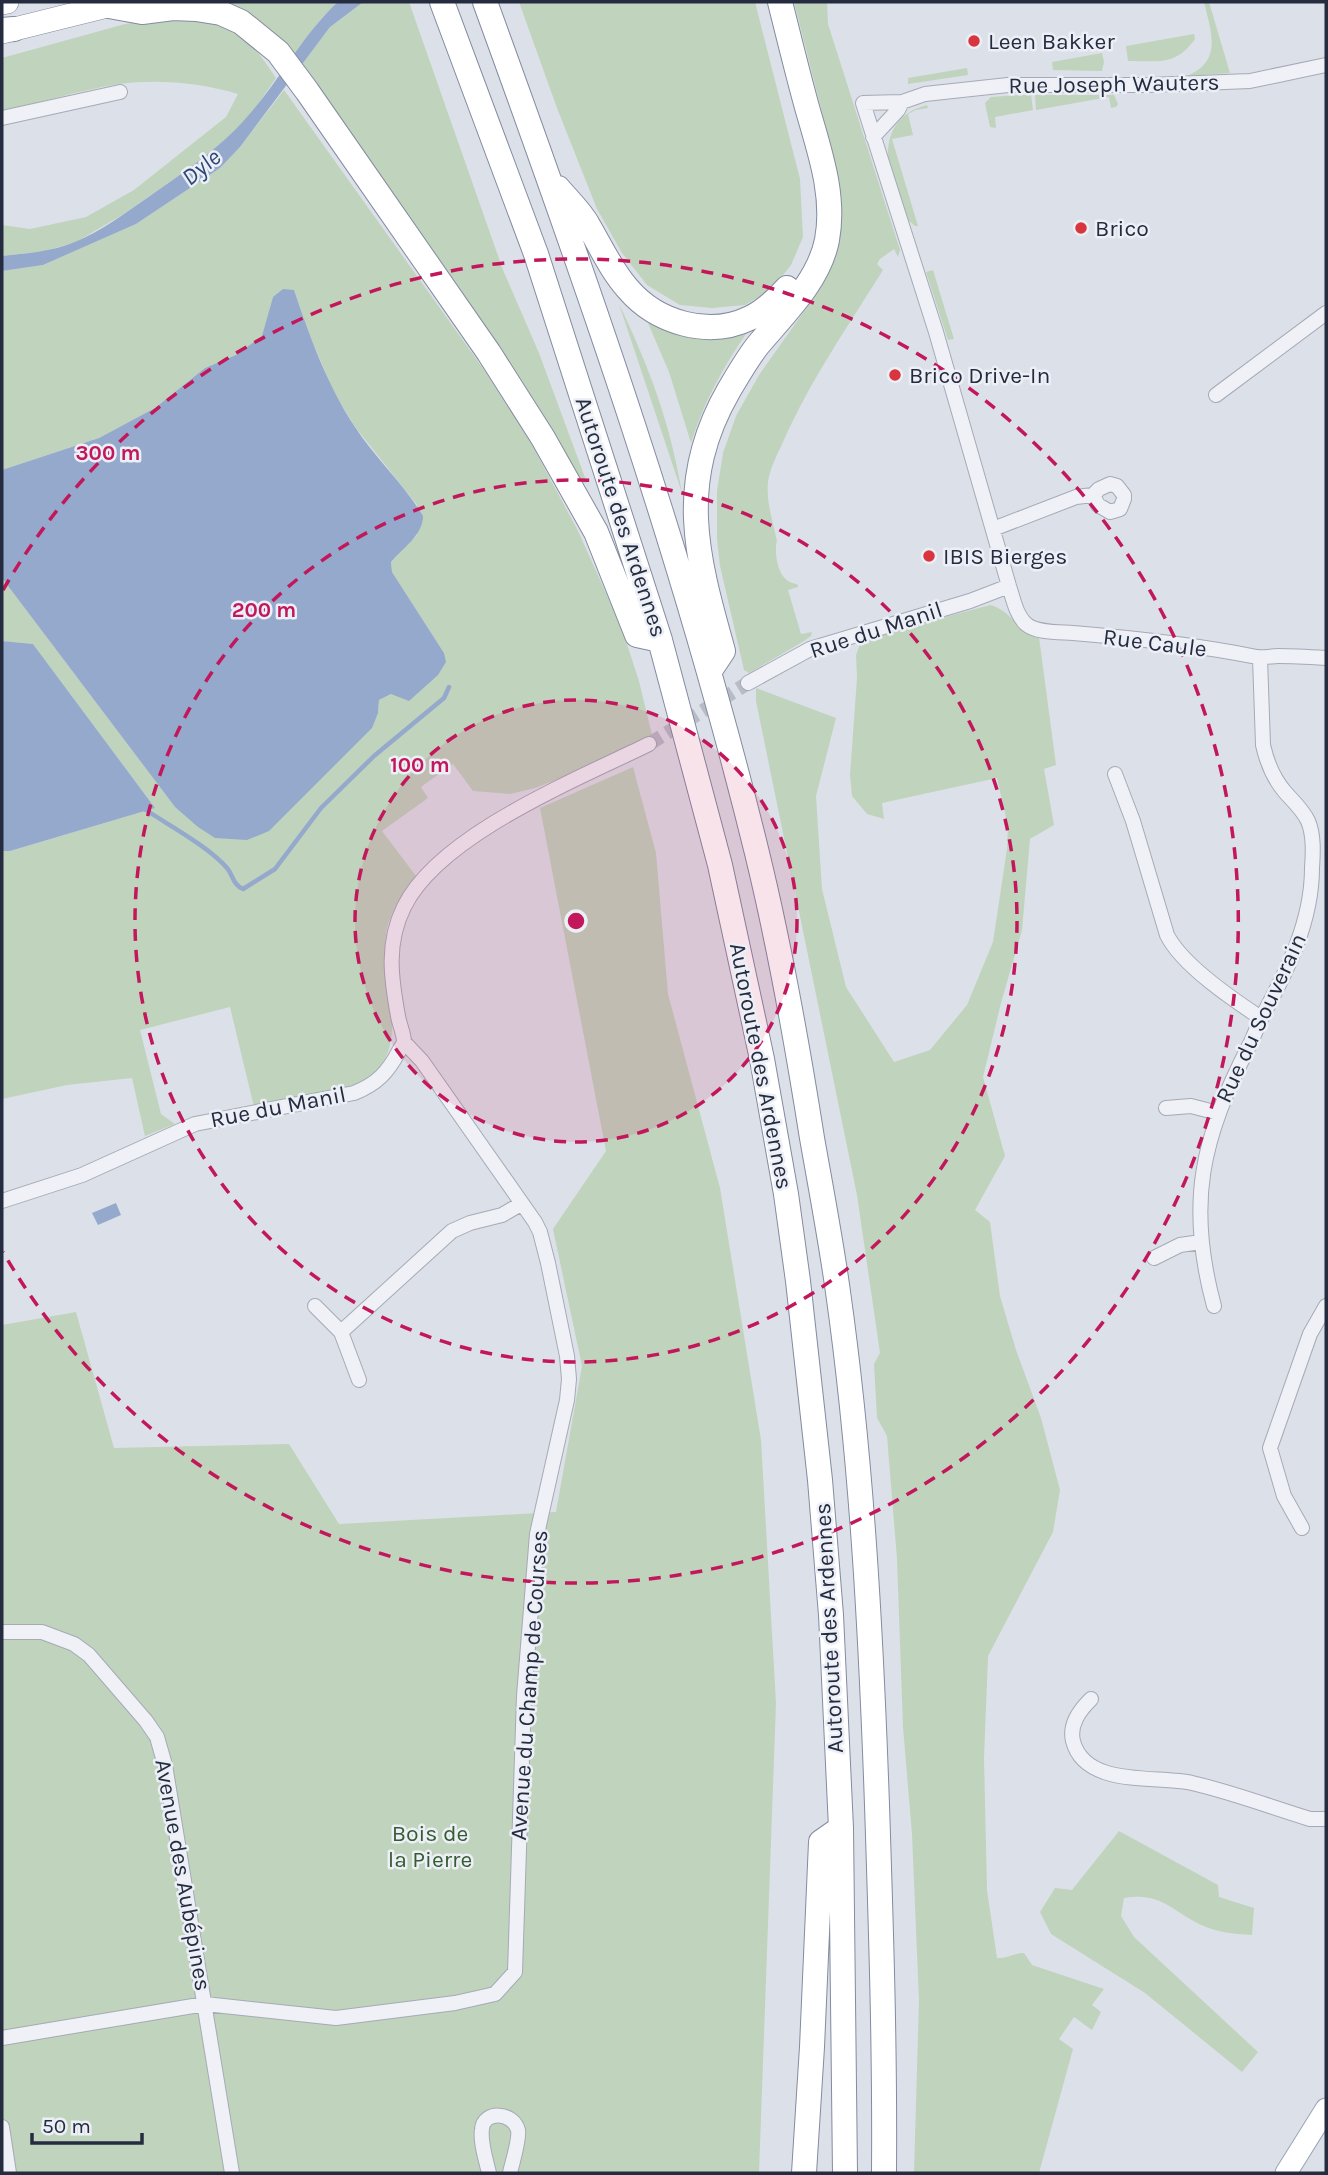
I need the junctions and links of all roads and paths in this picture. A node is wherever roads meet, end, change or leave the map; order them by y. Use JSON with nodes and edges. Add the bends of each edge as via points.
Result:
{"nodes":[{"id":1,"x":7,"y":2,"type":"edge"},
{"id":2,"x":442,"y":2,"type":"edge"},
{"id":3,"x":485,"y":2,"type":"edge"},
{"id":4,"x":764,"y":2,"type":"edge"},
{"id":5,"x":780,"y":2,"type":"edge"},
{"id":6,"x":2,"y":3,"type":"edge"},
{"id":7,"x":116,"y":4,"type":"edge"},
{"id":8,"x":6,"y":30,"type":"edge"},
{"id":9,"x":1326,"y":65,"type":"edge"},
{"id":10,"x":120,"y":92,"type":"dead end"},
{"id":11,"x":902,"y":102,"type":"junction"},
{"id":12,"x":2,"y":118,"type":"edge"},
{"id":13,"x":873,"y":137,"type":"junction"},
{"id":14,"x":549,"y":177,"type":"junction"},
{"id":15,"x":1326,"y":313,"type":"edge"},
{"id":16,"x":1216,"y":395,"type":"dead end"},
{"id":17,"x":1093,"y":495,"type":"dead end"},
{"id":18,"x":993,"y":529,"type":"junction"},
{"id":19,"x":1009,"y":586,"type":"junction"},
{"id":20,"x":660,"y":640,"type":"junction"},
{"id":21,"x":1260,"y":658,"type":"junction"},
{"id":22,"x":1326,"y":659,"type":"edge"},
{"id":23,"x":709,"y":672,"type":"junction"},
{"id":24,"x":748,"y":683,"type":"tunnel mouth"},
{"id":25,"x":649,"y":744,"type":"tunnel mouth"},
{"id":26,"x":1115,"y":774,"type":"dead end"},
{"id":27,"x":1261,"y":1018,"type":"junction"},
{"id":28,"x":404,"y":1042,"type":"junction"},
{"id":29,"x":1166,"y":1108,"type":"dead end"},
{"id":30,"x":1218,"y":1113,"type":"junction"},
{"id":31,"x":2,"y":1201,"type":"edge"},
{"id":32,"x":521,"y":1204,"type":"junction"},
{"id":33,"x":1201,"y":1242,"type":"junction"},
{"id":34,"x":1154,"y":1258,"type":"dead end"},
{"id":35,"x":315,"y":1306,"type":"dead end"},
{"id":36,"x":1214,"y":1306,"type":"dead end"},
{"id":37,"x":1326,"y":1306,"type":"edge"},
{"id":38,"x":341,"y":1332,"type":"junction"},
{"id":39,"x":359,"y":1380,"type":"dead end"},
{"id":40,"x":1302,"y":1528,"type":"dead end"},
{"id":41,"x":2,"y":1632,"type":"edge"},
{"id":42,"x":1091,"y":1699,"type":"dead end"},
{"id":43,"x":1326,"y":1819,"type":"edge"},
{"id":44,"x":841,"y":1828,"type":"junction"},
{"id":45,"x":205,"y":2004,"type":"junction"},
{"id":46,"x":2,"y":2038,"type":"edge"},
{"id":47,"x":1326,"y":2109,"type":"edge"},
{"id":48,"x":2,"y":2127,"type":"edge"},
{"id":49,"x":9,"y":2173,"type":"edge"},
{"id":50,"x":232,"y":2173,"type":"edge"},
{"id":51,"x":489,"y":2173,"type":"edge"},
{"id":52,"x":510,"y":2173,"type":"edge"},
{"id":53,"x":804,"y":2173,"type":"edge"},
{"id":54,"x":845,"y":2173,"type":"edge"},
{"id":55,"x":884,"y":2173,"type":"edge"},
{"id":56,"x":1286,"y":2173,"type":"edge"}],
"edges":[{"from":1,"to":6,"type":"highway"},
{"from":2,"to":20,"type":"highway","name":"Autoroute des Ardennes","via":[[536,254]]},
{"from":3,"to":14,"type":"highway","name":"Autoroute des Ardennes"},
{"from":4,"to":14,"type":"highway","via":[[809,176],[814,216],[800,271],[763,311],[736,324],[705,327],[659,314],[628,289],[587,222]]},
{"from":5,"to":23,"type":"highway","via":[[827,183],[829,226],[821,262],[754,350],[718,409],[698,468],[695,514],[701,568],[723,651]]},
{"from":7,"to":8,"type":"highway"},
{"from":7,"to":20,"type":"highway","via":[[142,12],[173,8],[221,13],[241,22],[278,52],[489,353],[543,438],[596,532],[637,635]]},
{"from":9,"to":11,"type":"street","name":"Rue Joseph Wauters","via":[[1250,81],[1008,85],[925,94]]},
{"from":10,"to":12,"type":"street"},
{"from":11,"to":13,"type":"street"},
{"from":11,"to":13,"type":"street","name":"Rue Joseph Wauters","via":[[863,103]]},
{"from":13,"to":18,"type":"street","name":"Rue Joseph Wauters"},
{"from":14,"to":23,"type":"highway","name":"Autoroute des Ardennes","via":[[626,400]]},
{"from":15,"to":16,"type":"street"},
{"from":17,"to":18,"type":"street","via":[[1076,497]]},
{"from":18,"to":19,"type":"street","name":"Rue Joseph Wauters"},
{"from":19,"to":21,"type":"street","name":"Rue Caule","via":[[1020,617],[1032,628]]},
{"from":19,"to":24,"type":"street","name":"Rue du Manil","via":[[810,649]]},
{"from":20,"to":44,"type":"highway","name":"Autoroute des Ardennes","via":[[720,865],[786,1194],[820,1480]]},
{"from":21,"to":22,"type":"street","name":"Rue Caule"},
{"from":21,"to":27,"type":"street","name":"Rue du Souverain","via":[[1265,757],[1308,821],[1312,844],[1308,909],[1301,933]]},
{"from":23,"to":55,"type":"highway","name":"Autoroute des Ardennes","via":[[758,856],[790,1009],[838,1293],[872,1662]]},
{"from":25,"to":28,"type":"street","via":[[491,824],[421,881],[401,914],[390,959]]},
{"from":26,"to":27,"type":"street","via":[[1171,944]]},
{"from":27,"to":30,"type":"street","name":"Rue du Souverain"},
{"from":28,"to":31,"type":"street","name":"Rue du Manil","via":[[382,1077],[354,1093],[195,1124],[82,1175]]},
{"from":28,"to":32,"type":"street","name":"Avenue du Champ de Courses"},
{"from":29,"to":30,"type":"street","via":[[1191,1106]]},
{"from":30,"to":33,"type":"street","name":"Rue du Souverain","via":[[1202,1173]]},
{"from":32,"to":38,"type":"street","via":[[452,1231]]},
{"from":32,"to":45,"type":"street","name":"Avenue du Champ de Courses","via":[[540,1232],[569,1379],[537,1534],[524,1696],[515,1972],[495,1994],[336,2018]]},
{"from":33,"to":34,"type":"street","via":[[1180,1245]]},
{"from":33,"to":36,"type":"street","name":"Rue du Souverain"},
{"from":35,"to":38,"type":"street"},
{"from":37,"to":40,"type":"street","via":[[1310,1334],[1270,1448],[1284,1496]]},
{"from":38,"to":39,"type":"street"},
{"from":41,"to":45,"type":"street","name":"Avenue des Aubépines","via":[[42,1632],[74,1644],[125,1695],[157,1737]]},
{"from":42,"to":43,"type":"street","via":[[1077,1716],[1072,1737],[1088,1763],[1105,1772],[1130,1779],[1191,1783],[1310,1819]]},
{"from":44,"to":53,"type":"highway","via":[[821,1842]]},
{"from":44,"to":54,"type":"highway","name":"Autoroute des Ardennes"},
{"from":45,"to":46,"type":"street","name":"Avenue du Champ de Courses"},
{"from":45,"to":50,"type":"street","name":"Avenue des Aubépines"},
{"from":47,"to":56,"type":"main road"},
{"from":48,"to":49,"type":"street"},
{"from":51,"to":52,"type":"street","via":[[481,2130],[496,2115],[512,2120],[518,2131]]}]}
